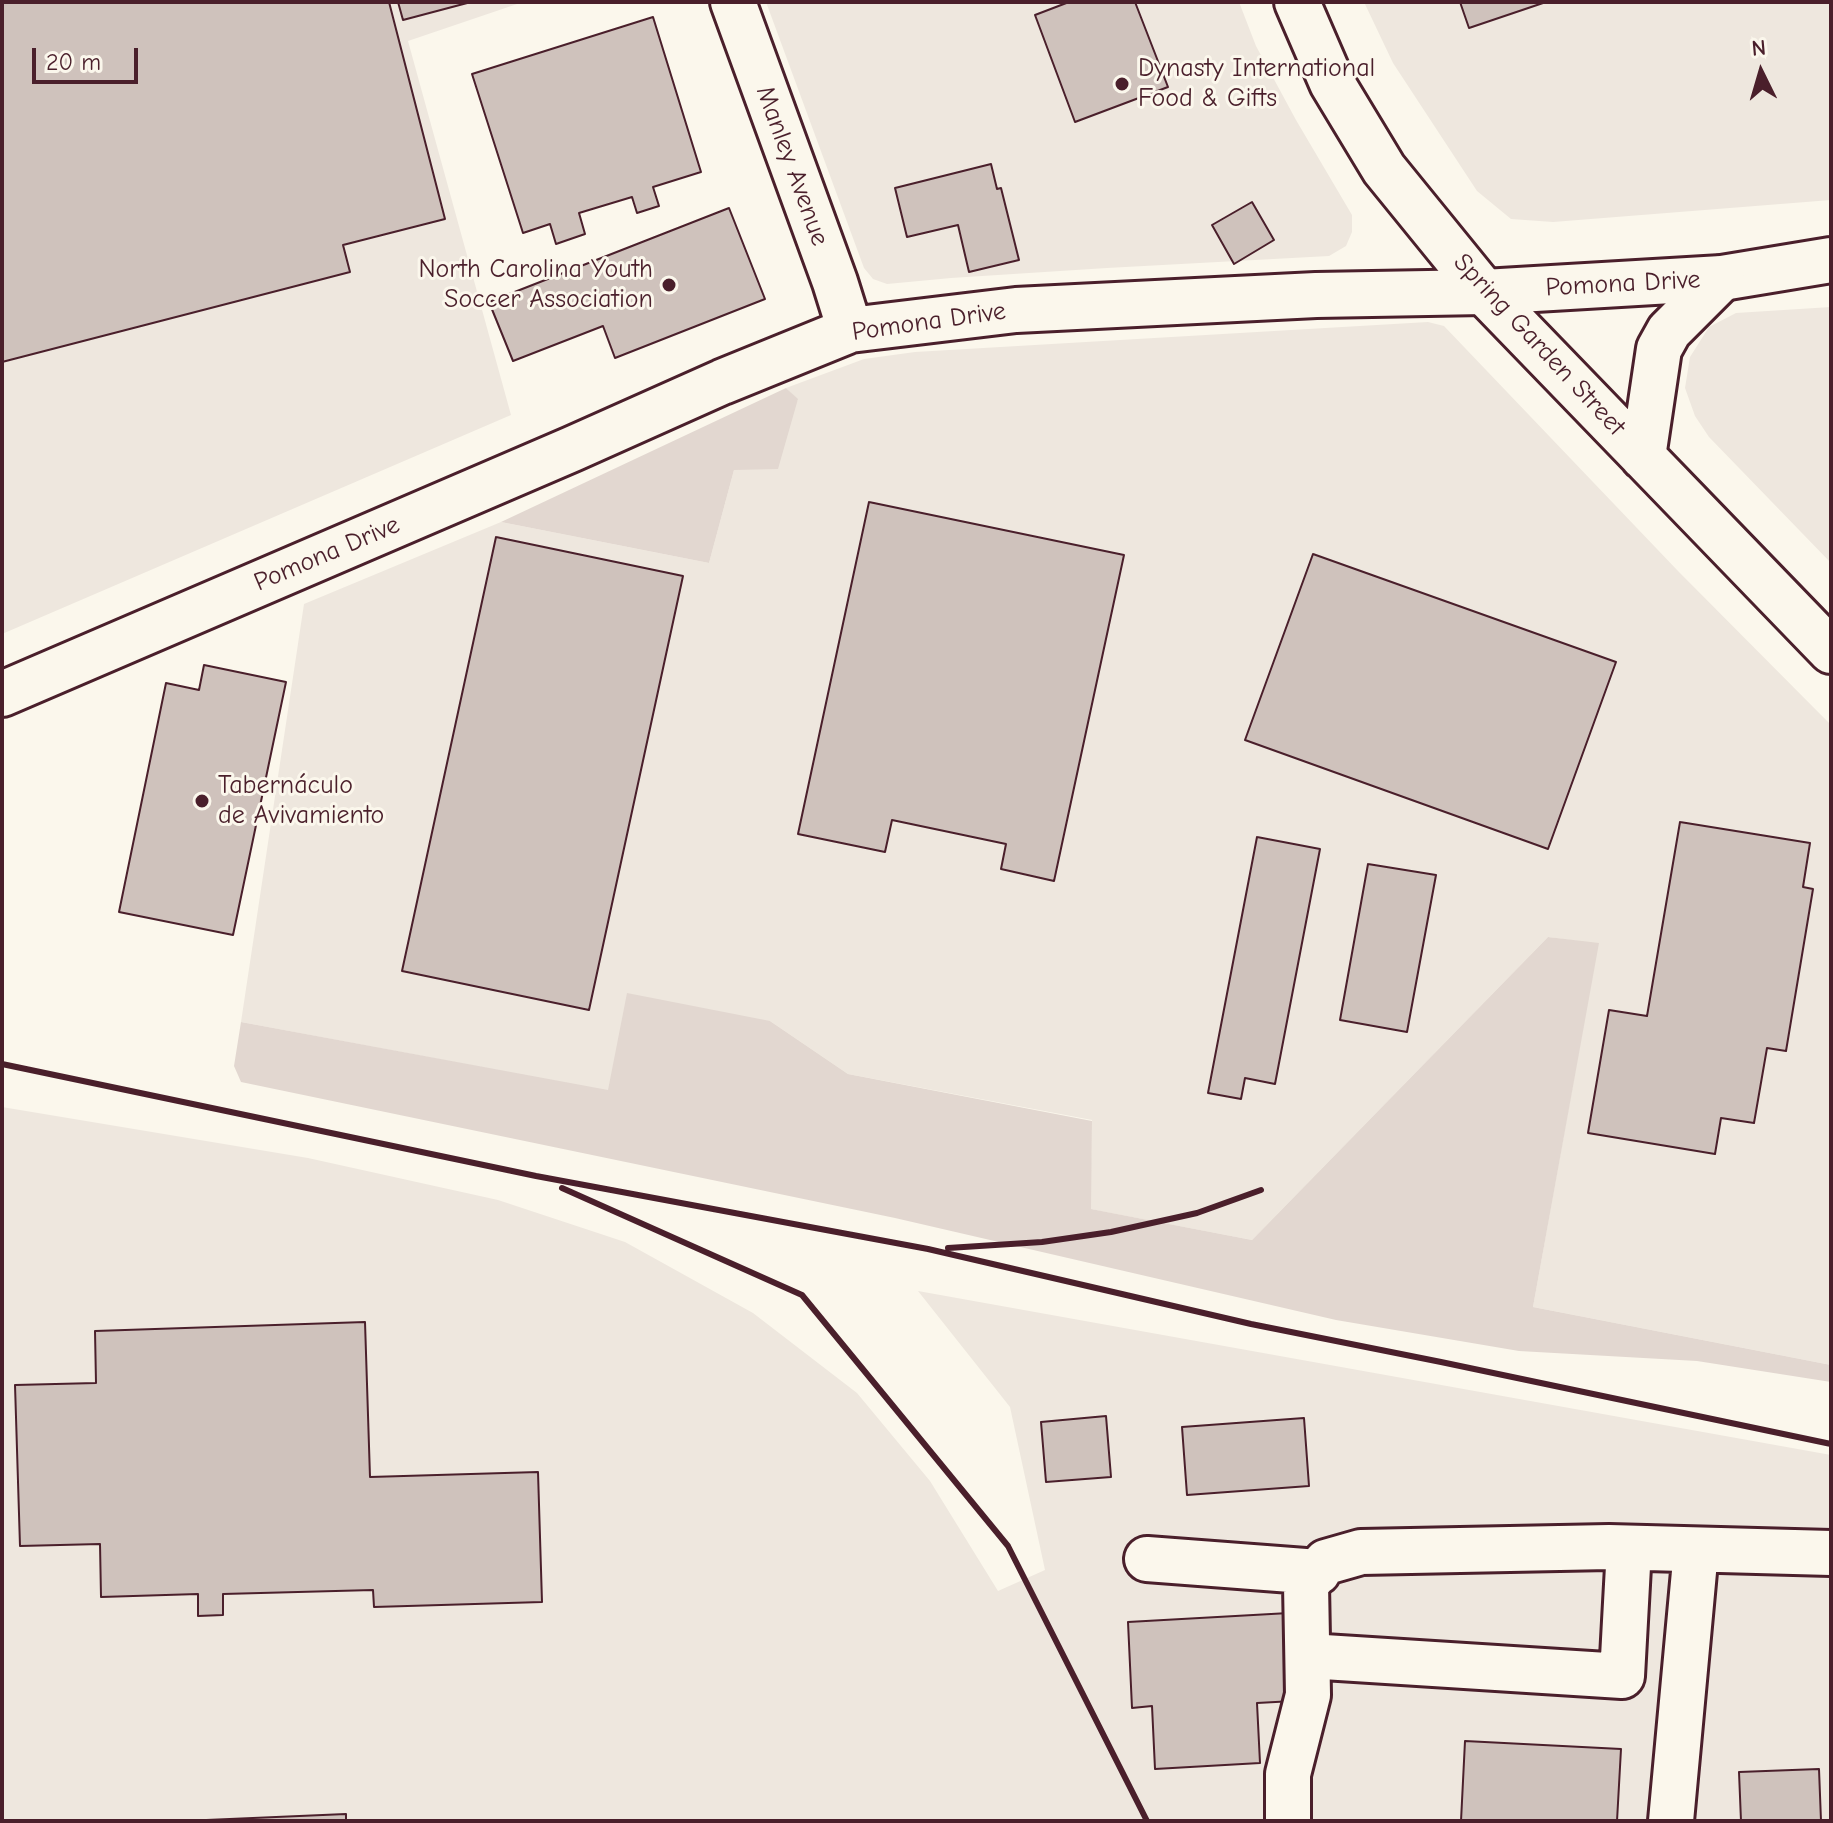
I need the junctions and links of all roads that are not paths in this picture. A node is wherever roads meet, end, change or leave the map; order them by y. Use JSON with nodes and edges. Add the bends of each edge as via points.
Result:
{"nodes":[{"id":1,"x":733,"y":2,"type":"edge"},
{"id":2,"x":1297,"y":2,"type":"edge"},
{"id":3,"x":1831,"y":260,"type":"edge"},
{"id":4,"x":1722,"y":278,"type":"junction"},
{"id":5,"x":1484,"y":292,"type":"junction"},
{"id":6,"x":850,"y":330,"type":"junction"},
{"id":7,"x":1643,"y":457,"type":"junction"},
{"id":8,"x":1831,"y":651,"type":"edge"},
{"id":9,"x":2,"y":694,"type":"edge"},
{"id":10,"x":1629,"y":1548,"type":"junction"},
{"id":11,"x":1696,"y":1550,"type":"junction"},
{"id":12,"x":1831,"y":1553,"type":"edge"},
{"id":13,"x":1147,"y":1559,"type":"dead end"},
{"id":14,"x":1318,"y":1572,"type":"junction"},
{"id":15,"x":1308,"y":1656,"type":"junction"},
{"id":16,"x":1288,"y":1821,"type":"edge"},
{"id":17,"x":1671,"y":1821,"type":"edge"}],
"edges":[{"from":1,"to":6,"type":"street","name":"Manley Avenue"},
{"from":2,"to":5,"type":"street","name":"Spring Garden Street","via":[[1332,83],[1384,169]]},
{"from":3,"to":4,"type":"street","name":"Pomona Drive"},
{"from":4,"to":5,"type":"street","name":"Pomona Drive"},
{"from":4,"to":7,"type":"street","via":[[1669,331],[1659,349]]},
{"from":5,"to":6,"type":"street","name":"Pomona Drive","via":[[1016,310]]},
{"from":5,"to":7,"type":"street","name":"Spring Garden Street"},
{"from":6,"to":9,"type":"street","name":"Pomona Drive"},
{"from":7,"to":8,"type":"street","name":"Spring Garden Street"},
{"from":10,"to":11,"type":"street"},
{"from":10,"to":14,"type":"street","via":[[1361,1552],[1326,1562]]},
{"from":10,"to":15,"type":"street","via":[[1622,1676]]},
{"from":11,"to":12,"type":"street"},
{"from":11,"to":17,"type":"street"},
{"from":13,"to":14,"type":"street"},
{"from":14,"to":15,"type":"street","via":[[1306,1584]]},
{"from":15,"to":16,"type":"street","via":[[1308,1695],[1288,1774]]}]}
